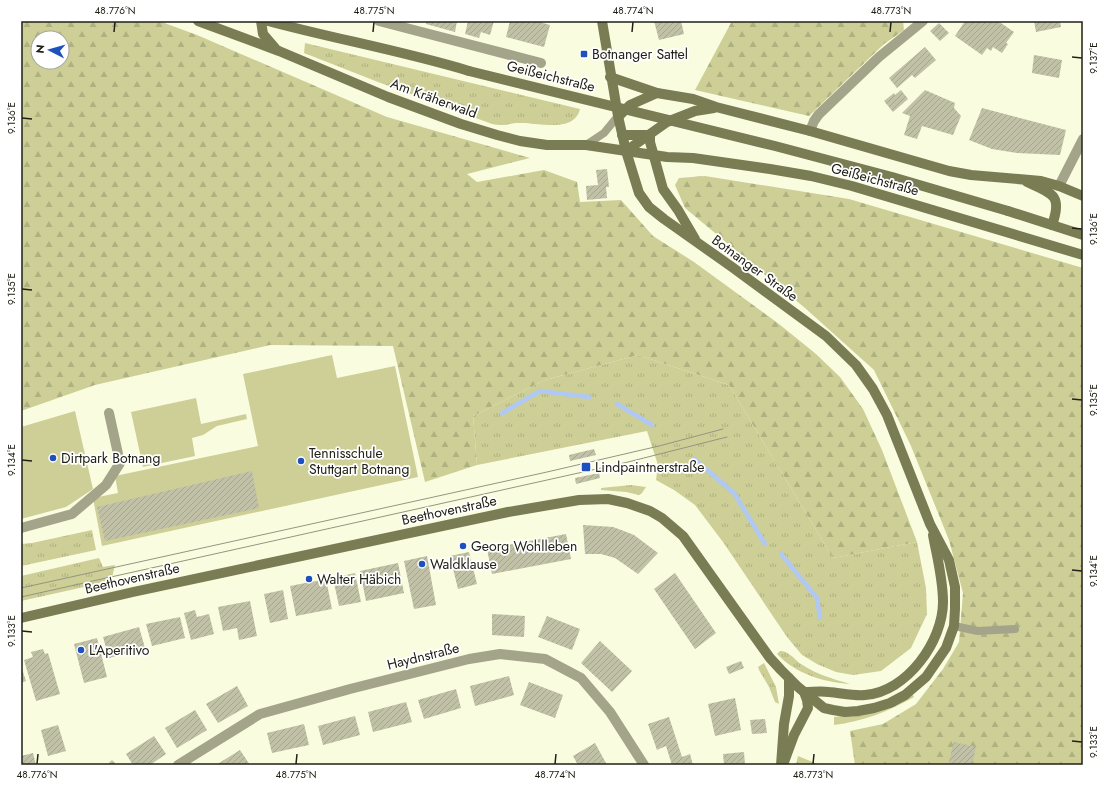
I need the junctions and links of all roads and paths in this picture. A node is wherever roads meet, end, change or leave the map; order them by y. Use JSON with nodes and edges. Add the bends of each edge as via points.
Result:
{"nodes":[{"id":1,"x":198,"y":21,"type":"edge"},
{"id":2,"x":261,"y":21,"type":"edge"},
{"id":3,"x":268,"y":21,"type":"edge"},
{"id":4,"x":379,"y":21,"type":"edge"},
{"id":5,"x":602,"y":21,"type":"edge"},
{"id":6,"x":923,"y":21,"type":"edge"},
{"id":7,"x":279,"y":51,"type":"junction"},
{"id":8,"x":541,"y":63,"type":"dead end"},
{"id":9,"x":610,"y":76,"type":"junction"},
{"id":10,"x":657,"y":93,"type":"junction"},
{"id":11,"x":716,"y":107,"type":"junction"},
{"id":12,"x":618,"y":116,"type":"junction"},
{"id":13,"x":810,"y":131,"type":"junction"},
{"id":14,"x":622,"y":135,"type":"junction"},
{"id":15,"x":650,"y":135,"type":"junction"},
{"id":16,"x":1083,"y":139,"type":"edge"},
{"id":17,"x":586,"y":145,"type":"junction"},
{"id":18,"x":626,"y":151,"type":"junction"},
{"id":19,"x":654,"y":155,"type":"junction"},
{"id":20,"x":1020,"y":179,"type":"junction"},
{"id":21,"x":1059,"y":186,"type":"junction"},
{"id":22,"x":1083,"y":196,"type":"edge"},
{"id":23,"x":1052,"y":225,"type":"junction"},
{"id":24,"x":1083,"y":235,"type":"edge"},
{"id":25,"x":697,"y":243,"type":"junction"},
{"id":26,"x":1083,"y":255,"type":"edge"},
{"id":27,"x":109,"y":413,"type":"dead end"},
{"id":28,"x":930,"y":524,"type":"junction"},
{"id":29,"x":21,"y":528,"type":"edge"},
{"id":30,"x":21,"y":618,"type":"edge"},
{"id":31,"x":954,"y":626,"type":"junction"},
{"id":32,"x":1015,"y":628,"type":"dead end"},
{"id":33,"x":789,"y":678,"type":"junction"},
{"id":34,"x":804,"y":692,"type":"junction"},
{"id":35,"x":822,"y":706,"type":"junction"},
{"id":36,"x":808,"y":708,"type":"junction"},
{"id":37,"x":178,"y":765,"type":"edge"},
{"id":38,"x":644,"y":765,"type":"edge"},
{"id":39,"x":782,"y":765,"type":"edge"}],
"edges":[{"from":1,"to":7,"type":"main road","name":"Am Kräherwald"},
{"from":2,"to":7,"type":"main road","via":[[263,34]]},
{"from":3,"to":23,"type":"main road","name":"Geißeichstraße","bridge":true,"via":[[783,148]]},
{"from":4,"to":8,"type":"street"},
{"from":5,"to":9,"type":"main road","name":"Botnanger Straße"},
{"from":6,"to":13,"type":"street","via":[[819,114]]},
{"from":7,"to":17,"type":"main road","name":"Am Kräherwald","via":[[388,97],[461,124],[520,141],[548,145]]},
{"from":9,"to":10,"type":"main road","name":"Geißeichstraße"},
{"from":9,"to":12,"type":"main road","name":"Botnanger Straße"},
{"from":10,"to":11,"type":"main road","name":"Geißeichstraße","via":[[693,99]]},
{"from":10,"to":12,"type":"main road","via":[[630,105]]},
{"from":11,"to":13,"type":"main road","name":"Geißeichstraße"},
{"from":11,"to":15,"type":"main road","name":"Geißeichstraße","via":[[695,111],[667,122]]},
{"from":12,"to":14,"type":"main road","name":"Botnanger Straße"},
{"from":12,"to":17,"type":"lane","via":[[604,133]]},
{"from":13,"to":20,"type":"main road","name":"Geißeichstraße","via":[[949,171]]},
{"from":14,"to":15,"type":"main road"},
{"from":14,"to":18,"type":"main road","name":"Botnanger Straße"},
{"from":15,"to":18,"type":"main road","name":"Geißeichstraße"},
{"from":15,"to":19,"type":"main road"},
{"from":16,"to":21,"type":"street"},
{"from":17,"to":18,"type":"main road","name":"Geißeichstraße"},
{"from":18,"to":19,"type":"main road","name":"Geißeichstraße"},
{"from":18,"to":25,"type":"main road","name":"Botnanger Straße","via":[[640,193],[649,207]]},
{"from":19,"to":25,"type":"main road","via":[[664,189]]},
{"from":19,"to":26,"type":"main road","name":"Geißeichstraße","via":[[693,158],[811,176],[860,188]]},
{"from":20,"to":21,"type":"main road","name":"Geißeichstraße"},
{"from":20,"to":23,"type":"main road","via":[[1054,196],[1057,210]]},
{"from":21,"to":22,"type":"main road","name":"Geißeichstraße"},
{"from":23,"to":24,"type":"main road","name":"Geißeichstraße"},
{"from":25,"to":28,"type":"main road","name":"Botnanger Straße","via":[[826,336],[856,365],[887,415]]},
{"from":27,"to":29,"type":"street","via":[[120,463],[106,485],[72,514]]},
{"from":28,"to":31,"type":"main road","name":"Botnanger Straße","via":[[948,560],[955,587]]},
{"from":28,"to":34,"type":"main road","name":"Botnanger Straße","via":[[942,588],[943,610],[937,635],[919,664],[908,675],[878,693],[848,695]]},
{"from":30,"to":33,"type":"main road","name":"Beethovenstraße","via":[[508,512],[579,500],[608,499],[650,512],[662,518],[683,536],[770,658]]},
{"from":31,"to":32,"type":"lane","via":[[978,631]]},
{"from":31,"to":35,"type":"main road","name":"Botnanger Straße","via":[[946,648],[937,662],[926,677],[905,695],[890,703],[858,711],[832,710]]},
{"from":33,"to":34,"type":"main road","name":"Beethovenstraße"},
{"from":33,"to":39,"type":"main road","via":[[790,696],[784,724]]},
{"from":34,"to":35,"type":"main road","name":"Botnanger Straße"},
{"from":34,"to":36,"type":"main road"},
{"from":35,"to":36,"type":"main road","via":[[813,705]]},
{"from":36,"to":39,"type":"main road"},
{"from":37,"to":38,"type":"street","name":"Haydnstraße","via":[[260,714],[424,670],[500,654],[545,660],[582,678],[610,712]]}]}
